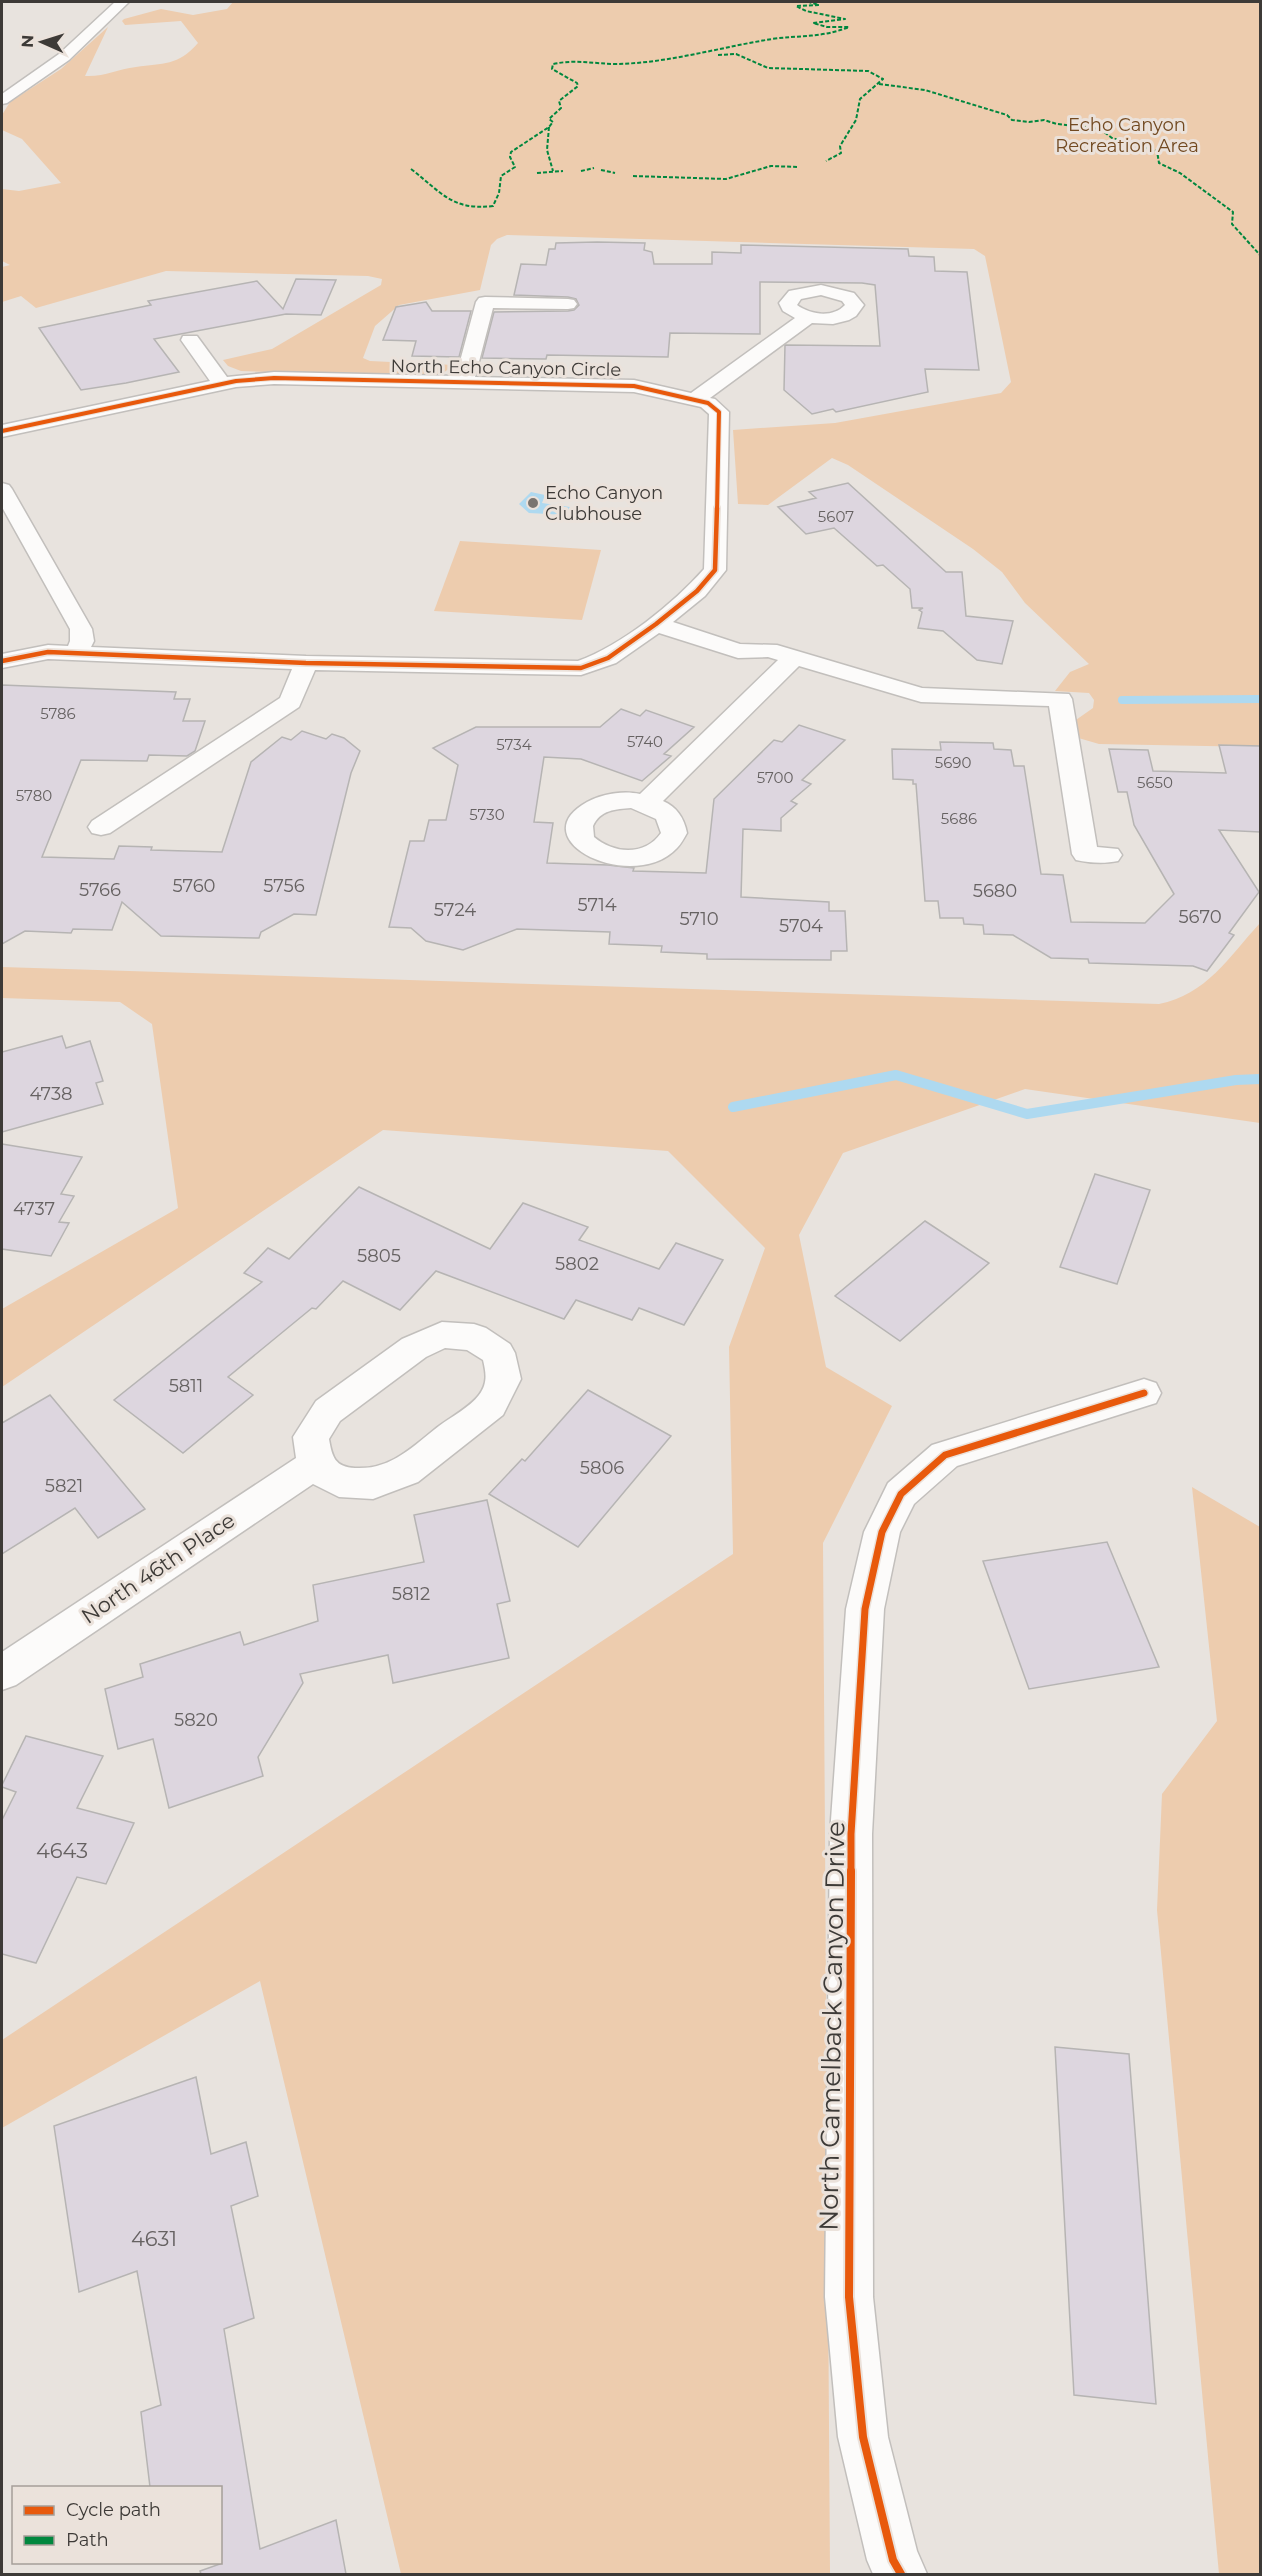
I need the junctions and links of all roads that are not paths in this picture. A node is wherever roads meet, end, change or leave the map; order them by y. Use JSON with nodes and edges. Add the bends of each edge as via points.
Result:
{"nodes":[{"id":1,"x":122,"y":2,"type":"edge"},
{"id":2,"x":2,"y":100,"type":"edge"},
{"id":3,"x":568,"y":304,"type":"dead end"},
{"id":4,"x":808,"y":317,"type":"dead end"},
{"id":5,"x":190,"y":340,"type":"dead end"},
{"id":6,"x":464,"y":383,"type":"junction"},
{"id":7,"x":222,"y":384,"type":"junction"},
{"id":8,"x":694,"y":400,"type":"junction"},
{"id":9,"x":2,"y":431,"type":"edge"},
{"id":10,"x":2,"y":489,"type":"edge"},
{"id":11,"x":663,"y":618,"type":"junction"},
{"id":12,"x":76,"y":653,"type":"junction"},
{"id":13,"x":795,"y":657,"type":"junction"},
{"id":14,"x":2,"y":661,"type":"edge"},
{"id":15,"x":306,"y":663,"type":"junction"},
{"id":16,"x":646,"y":803,"type":"dead end"},
{"id":17,"x":101,"y":827,"type":"dead end"},
{"id":18,"x":1109,"y":855,"type":"dead end"},
{"id":19,"x":1144,"y":1392,"type":"dead end"},
{"id":20,"x":315,"y":1464,"type":"junction"},
{"id":21,"x":2,"y":1672,"type":"edge"},
{"id":22,"x":901,"y":2574,"type":"edge"}],
"edges":[{"from":1,"to":2,"type":"street","via":[[64,57]]},
{"from":3,"to":6,"type":"street","name":"North Echo Canyon Circle","via":[[485,302]]},
{"from":4,"to":8,"type":"street"},
{"from":5,"to":7,"type":"street"},
{"from":6,"to":7,"type":"street","name":"North Echo Canyon Circle","via":[[274,378]]},
{"from":6,"to":8,"type":"street","name":"North Echo Canyon Circle","via":[[634,386]]},
{"from":7,"to":9,"type":"street","name":"North Echo Canyon Circle"},
{"from":8,"to":11,"type":"street","name":"North Echo Canyon Circle","via":[[708,403],[719,412],[715,570],[697,591]]},
{"from":10,"to":12,"type":"street","via":[[81,629],[82,640]]},
{"from":11,"to":13,"type":"street","via":[[738,651],[769,650]]},
{"from":11,"to":15,"type":"street","name":"North Echo Canyon Circle","via":[[608,658],[581,668]]},
{"from":12,"to":14,"type":"street","name":"North Echo Canyon Circle","via":[[48,652]]},
{"from":12,"to":15,"type":"street","name":"North Echo Canyon Circle"},
{"from":13,"to":16,"type":"street"},
{"from":13,"to":18,"type":"street","via":[[921,695],[1060,699],[1085,854]]},
{"from":15,"to":17,"type":"street","via":[[290,702]]},
{"from":19,"to":22,"type":"street","name":"North Camelback Canyon Drive","via":[[945,1455],[901,1494],[882,1532],[868,1598],[851,1834],[849,2297],[863,2437],[893,2560]]},
{"from":20,"to":20,"type":"street","via":[[339,1482],[373,1484],[405,1472],[491,1405],[504,1379],[498,1353],[474,1337],[442,1335],[414,1348],[328,1411],[311,1437]]},
{"from":20,"to":21,"type":"street","name":"North 46th Place"}]}
